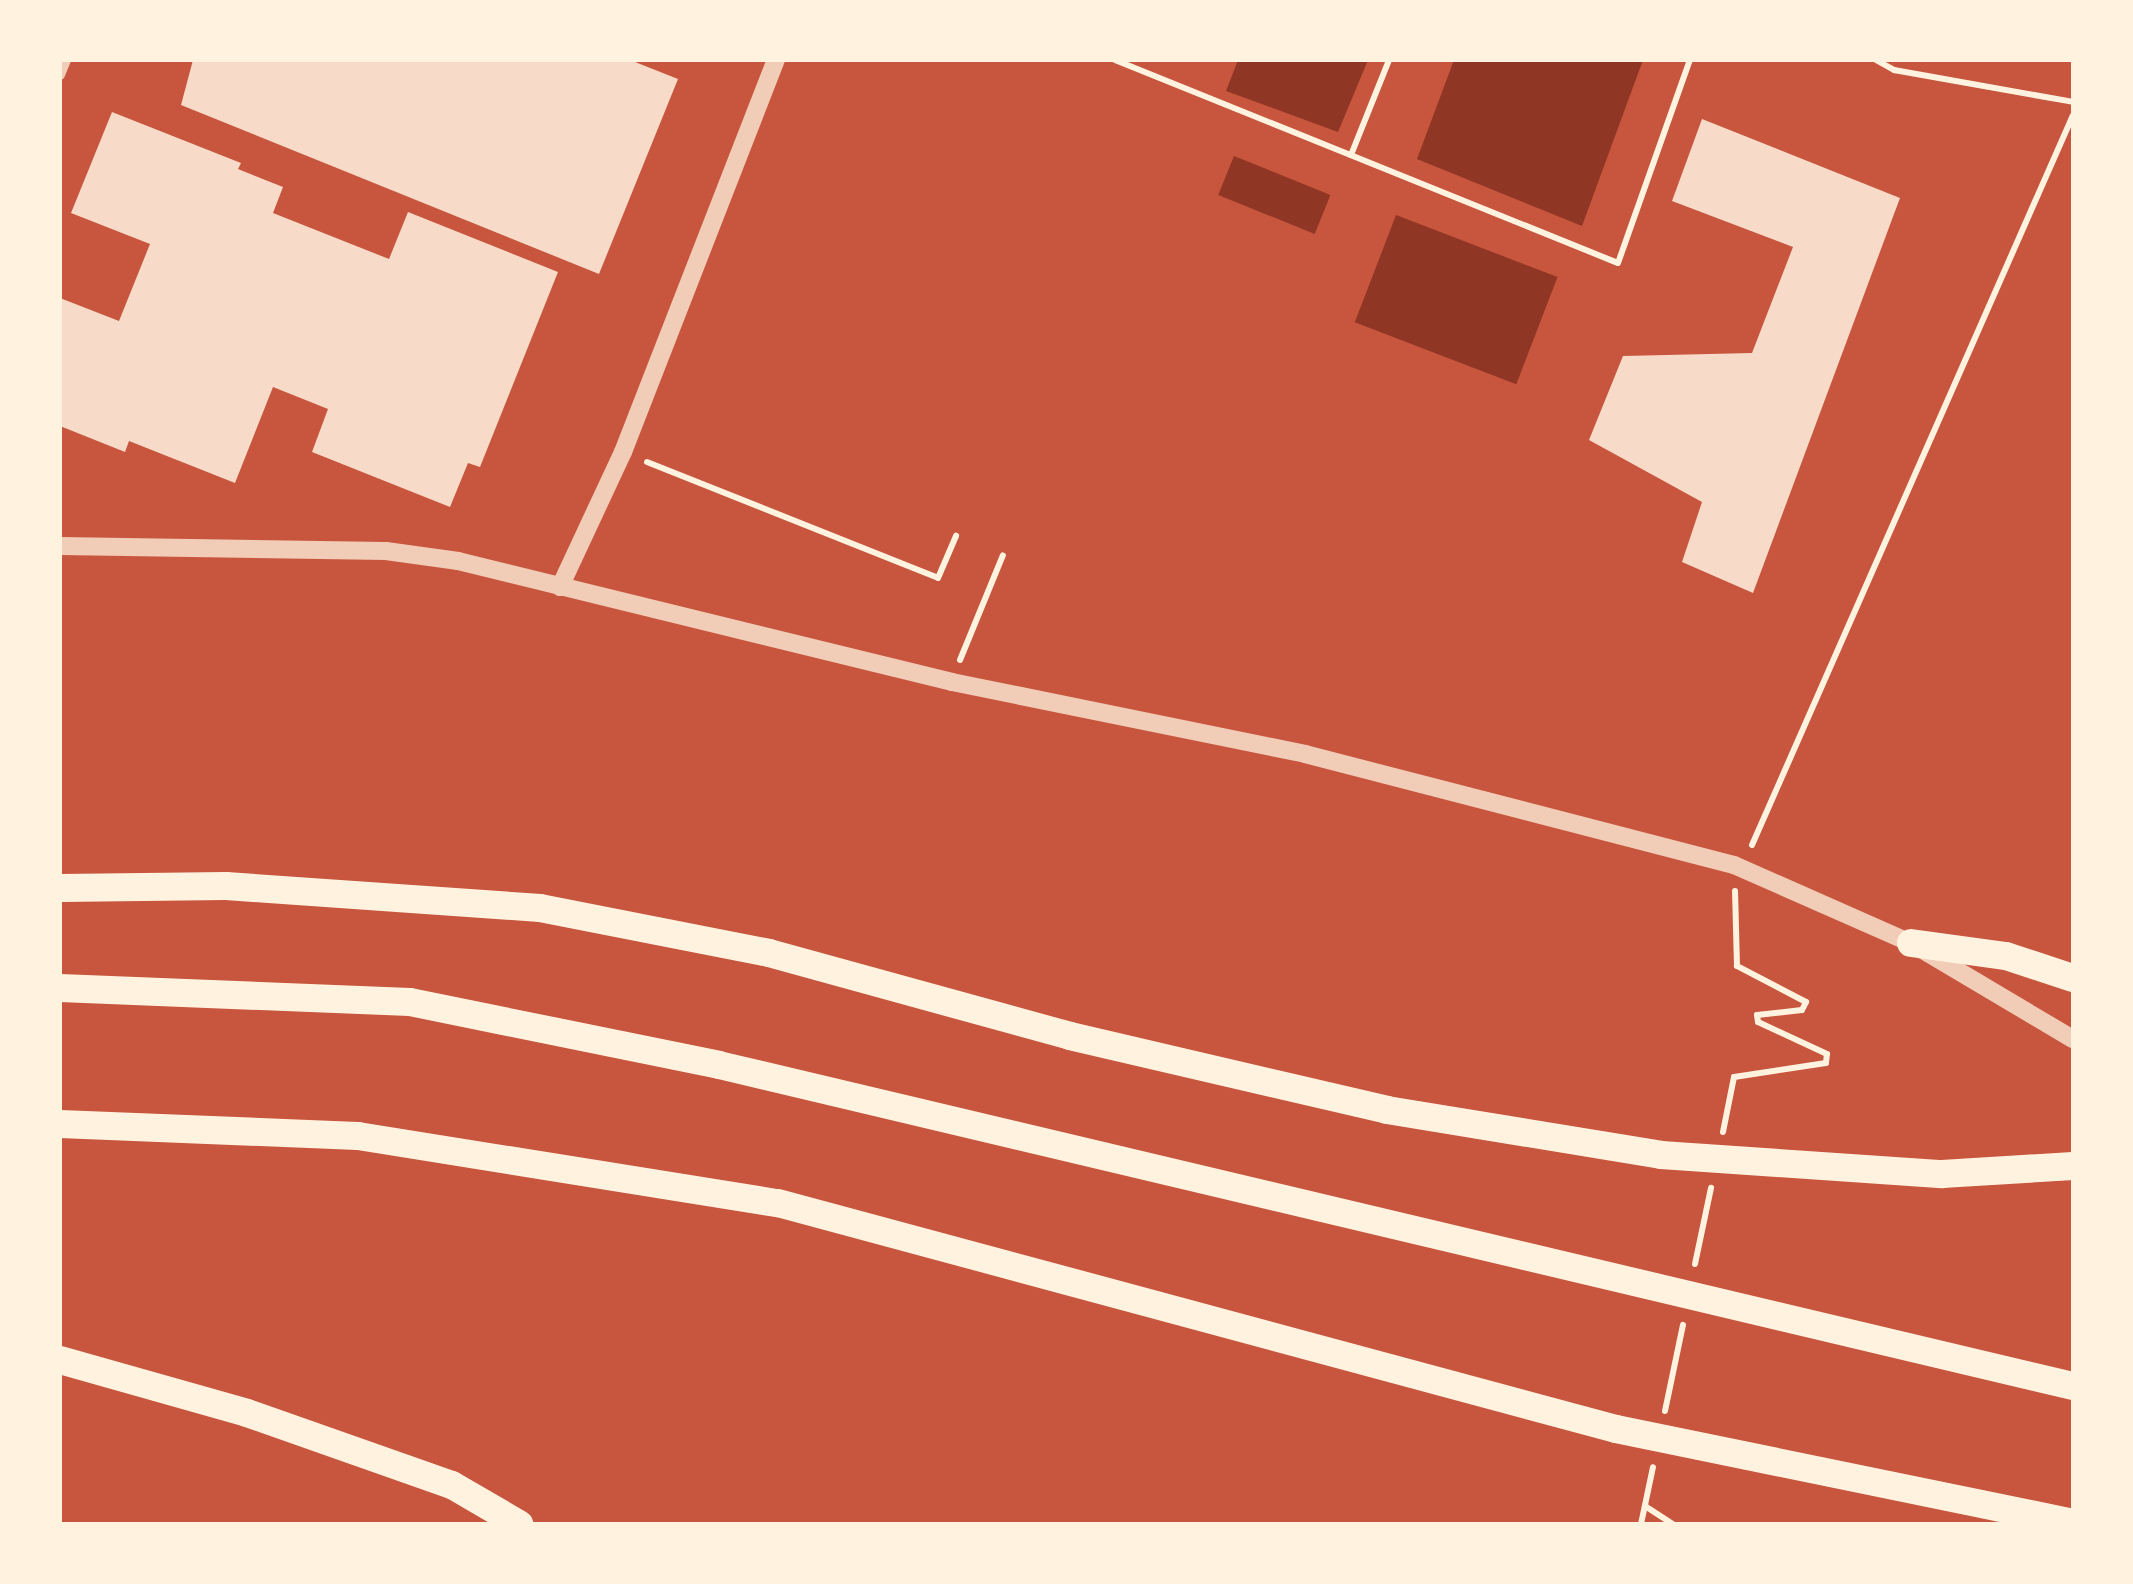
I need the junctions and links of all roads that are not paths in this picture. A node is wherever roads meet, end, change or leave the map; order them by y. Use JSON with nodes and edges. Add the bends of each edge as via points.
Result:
{"nodes":[{"id":1,"x":66,"y":60,"type":"edge"},
{"id":2,"x":776,"y":60,"type":"edge"},
{"id":3,"x":60,"y":75,"type":"edge"},
{"id":4,"x":60,"y":546,"type":"edge"},
{"id":5,"x":560,"y":587,"type":"junction"},
{"id":6,"x":60,"y":888,"type":"edge"},
{"id":7,"x":1911,"y":943,"type":"junction"},
{"id":8,"x":2073,"y":978,"type":"edge"},
{"id":9,"x":60,"y":988,"type":"edge"},
{"id":10,"x":2073,"y":1039,"type":"edge"},
{"id":11,"x":60,"y":1124,"type":"edge"},
{"id":12,"x":2073,"y":1166,"type":"edge"},
{"id":13,"x":60,"y":1360,"type":"edge"},
{"id":14,"x":2073,"y":1386,"type":"edge"},
{"id":15,"x":2073,"y":1522,"type":"edge"},
{"id":16,"x":519,"y":1524,"type":"edge"}],
"edges":[{"from":1,"to":3,"type":"street"},
{"from":2,"to":5,"type":"street","via":[[623,452]]},
{"from":4,"to":5,"type":"street","via":[[386,551]]},
{"from":5,"to":7,"type":"street","via":[[952,682],[1306,754],[1734,865]]},
{"from":6,"to":12,"type":"highway","via":[[226,886],[540,908],[769,953],[1070,1036],[1388,1110],[1662,1155],[1942,1174]]},
{"from":7,"to":8,"type":"highway","via":[[2006,956]]},
{"from":7,"to":10,"type":"street"},
{"from":9,"to":14,"type":"highway","via":[[429,1006],[719,1064]]},
{"from":11,"to":15,"type":"highway","via":[[358,1136],[778,1203],[1616,1429]]},
{"from":13,"to":16,"type":"highway","via":[[246,1413],[433,1478]]}]}
